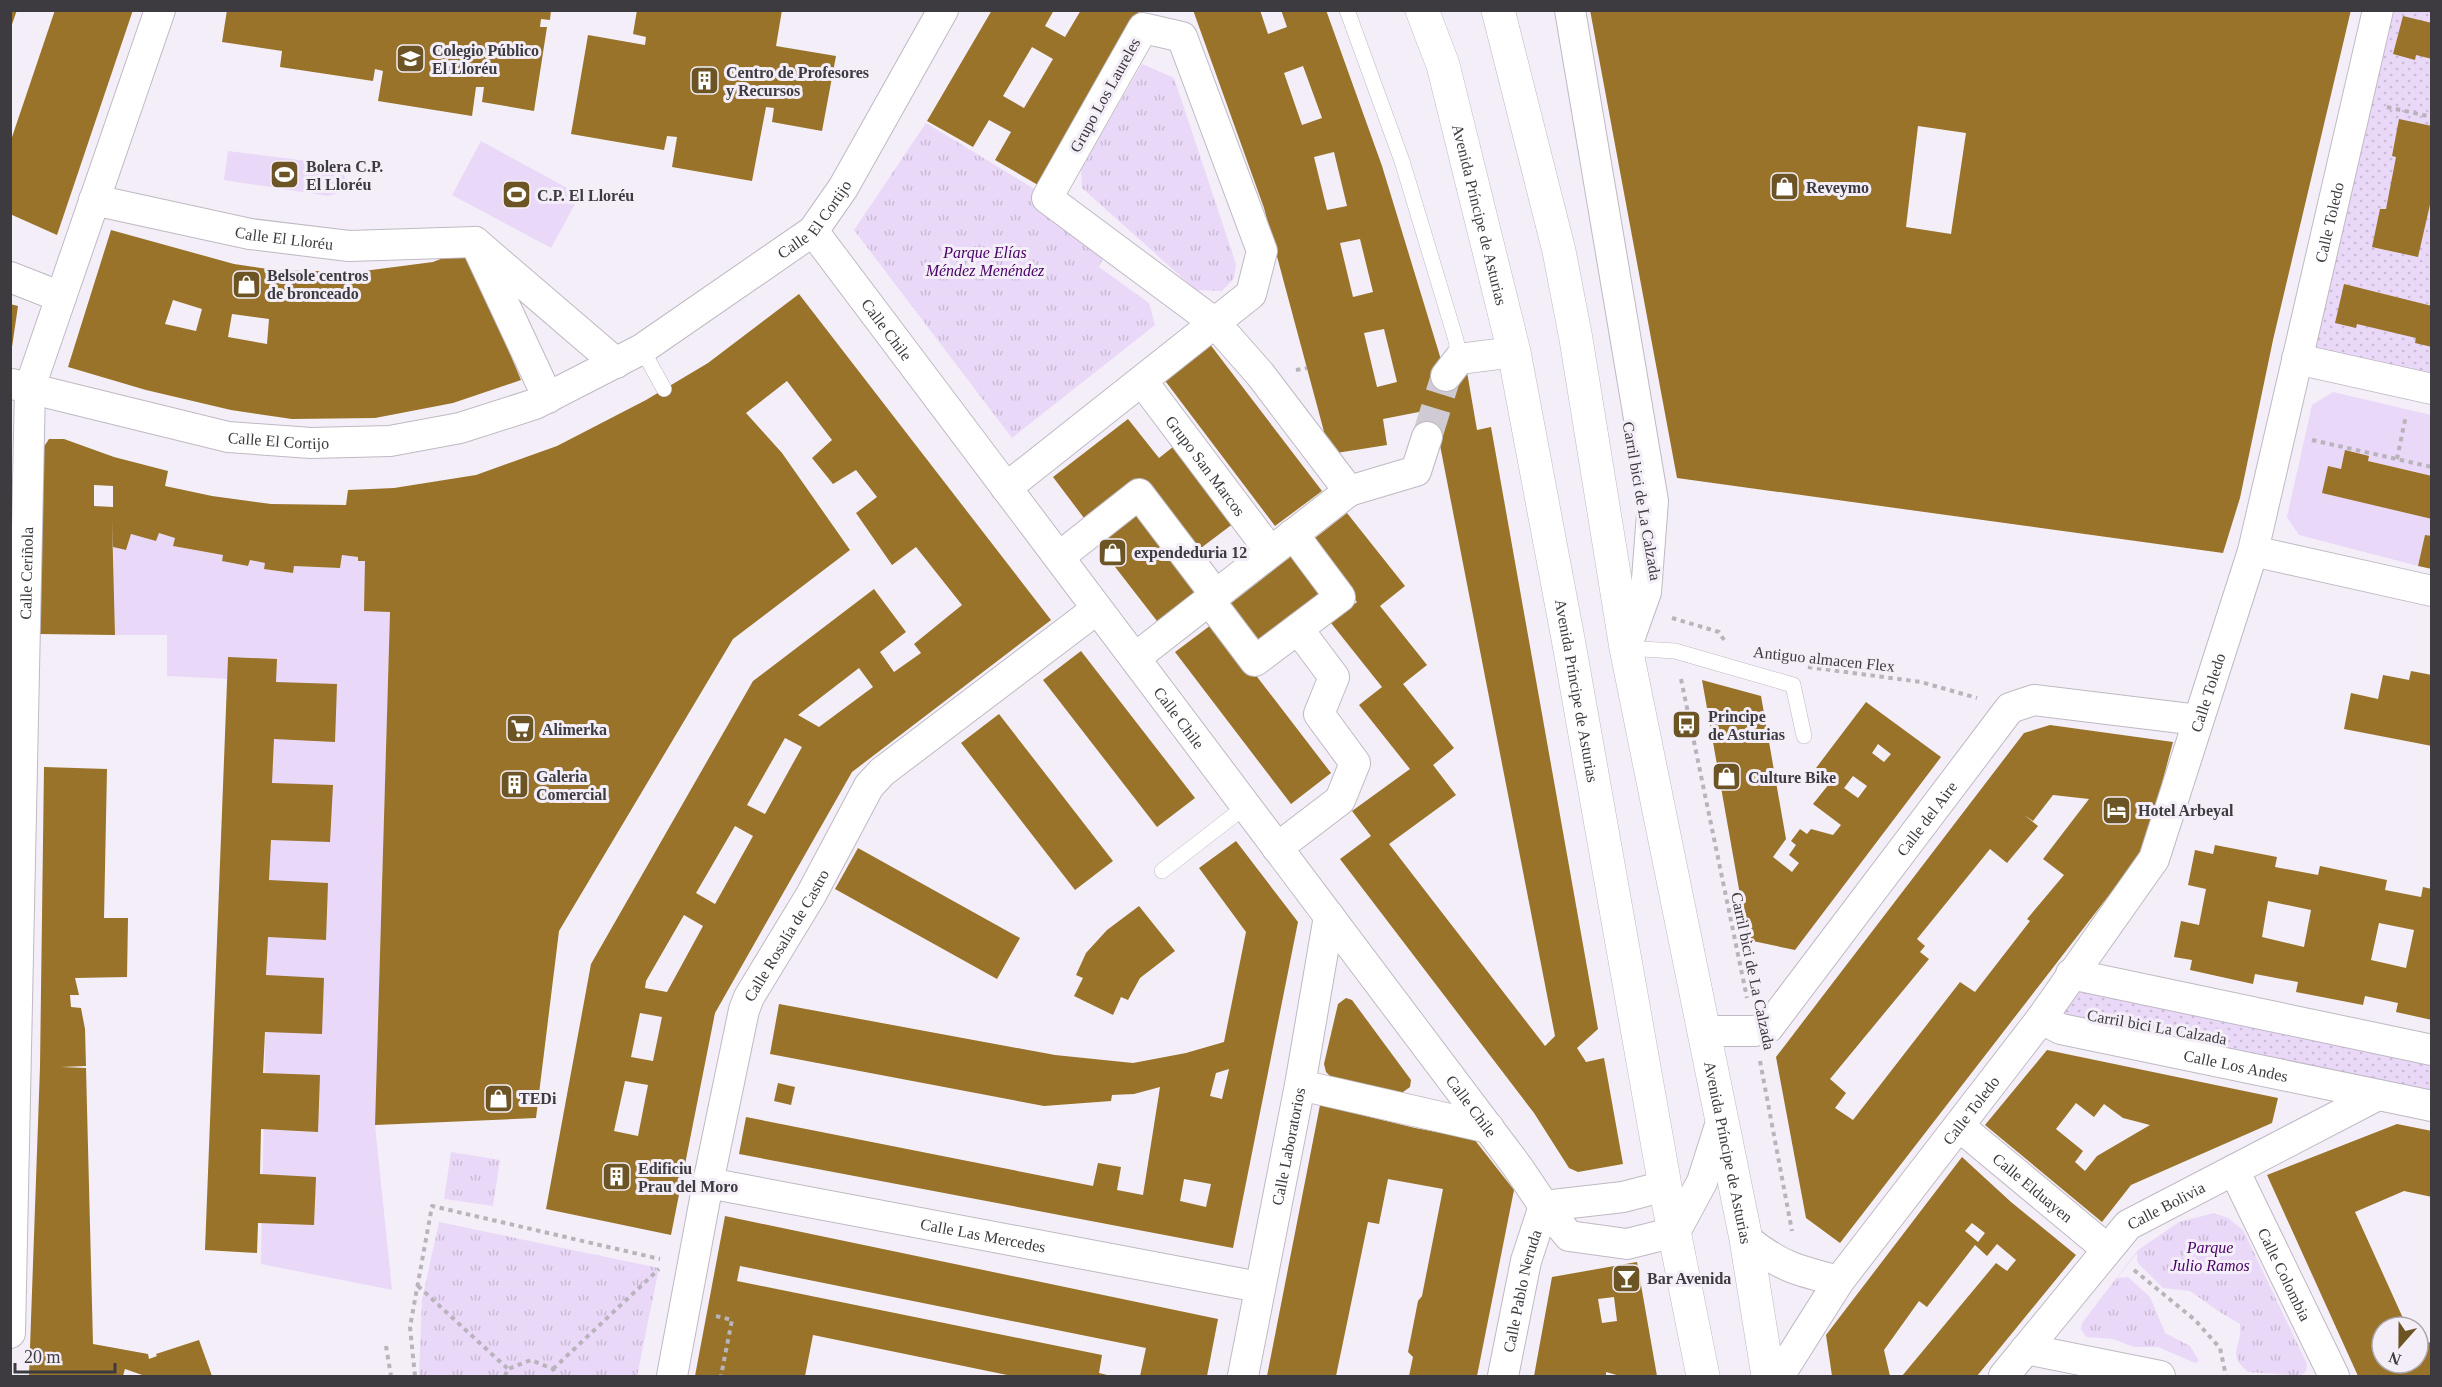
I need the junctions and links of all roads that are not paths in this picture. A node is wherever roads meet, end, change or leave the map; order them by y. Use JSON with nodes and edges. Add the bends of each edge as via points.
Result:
{"nodes":[{"id":1,"x":160,"y":10,"type":"edge"},
{"id":2,"x":943,"y":10,"type":"edge"},
{"id":3,"x":1347,"y":10,"type":"edge"},
{"id":4,"x":1422,"y":10,"type":"edge"},
{"id":5,"x":1498,"y":10,"type":"edge"},
{"id":6,"x":1570,"y":10,"type":"edge"},
{"id":7,"x":2378,"y":10,"type":"edge"},
{"id":8,"x":94,"y":200,"type":"junction"},
{"id":9,"x":813,"y":231,"type":"junction"},
{"id":10,"x":475,"y":242,"type":"junction"},
{"id":11,"x":10,"y":277,"type":"edge"},
{"id":12,"x":61,"y":297,"type":"junction"},
{"id":13,"x":1215,"y":323,"type":"junction"},
{"id":14,"x":642,"y":349,"type":"junction"},
{"id":15,"x":1514,"y":352,"type":"junction"},
{"id":16,"x":2297,"y":359,"type":"junction"},
{"id":17,"x":616,"y":363,"type":"junction"},
{"id":18,"x":1453,"y":367,"type":"joint"},
{"id":19,"x":1142,"y":381,"type":"junction"},
{"id":20,"x":20,"y":385,"type":"edge"},
{"id":21,"x":664,"y":389,"type":"dead end"},
{"id":22,"x":2432,"y":389,"type":"edge"},
{"id":23,"x":548,"y":398,"type":"junction"},
{"id":24,"x":1427,"y":437,"type":"tunnel mouth"},
{"id":25,"x":1006,"y":488,"type":"junction"},
{"id":26,"x":1348,"y":491,"type":"junction"},
{"id":27,"x":1282,"y":542,"type":"junction"},
{"id":28,"x":2253,"y":551,"type":"junction"},
{"id":29,"x":1059,"y":557,"type":"junction"},
{"id":30,"x":2432,"y":591,"type":"edge"},
{"id":31,"x":1212,"y":597,"type":"junction"},
{"id":32,"x":1097,"y":609,"type":"junction"},
{"id":33,"x":1298,"y":629,"type":"junction"},
{"id":34,"x":1626,"y":648,"type":"junction"},
{"id":35,"x":1135,"y":658,"type":"junction"},
{"id":36,"x":18,"y":660,"type":"edge"},
{"id":37,"x":2198,"y":720,"type":"junction"},
{"id":38,"x":1804,"y":736,"type":"dead end"},
{"id":39,"x":1246,"y":806,"type":"junction"},
{"id":40,"x":1277,"y":848,"type":"junction"},
{"id":41,"x":1162,"y":871,"type":"dead end"},
{"id":42,"x":1329,"y":916,"type":"junction"},
{"id":43,"x":2071,"y":974,"type":"junction"},
{"id":44,"x":2041,"y":1019,"type":"junction"},
{"id":45,"x":1703,"y":1031,"type":"junction"},
{"id":46,"x":2432,"y":1050,"type":"edge"},
{"id":47,"x":1300,"y":1085,"type":"junction"},
{"id":48,"x":2378,"y":1095,"type":"junction"},
{"id":49,"x":2432,"y":1106,"type":"edge"},
{"id":50,"x":1721,"y":1122,"type":"junction"},
{"id":51,"x":1959,"y":1126,"type":"junction"},
{"id":52,"x":1489,"y":1128,"type":"junction"},
{"id":53,"x":2234,"y":1170,"type":"junction"},
{"id":54,"x":708,"y":1183,"type":"junction"},
{"id":55,"x":1665,"y":1186,"type":"junction"},
{"id":56,"x":1544,"y":1206,"type":"junction"},
{"id":57,"x":1675,"y":1232,"type":"junction"},
{"id":58,"x":1746,"y":1239,"type":"junction"},
{"id":59,"x":2107,"y":1249,"type":"junction"},
{"id":60,"x":1839,"y":1281,"type":"junction"},
{"id":61,"x":1259,"y":1287,"type":"junction"},
{"id":62,"x":10,"y":1333,"type":"edge"},
{"id":63,"x":2026,"y":1349,"type":"junction"},
{"id":64,"x":672,"y":1377,"type":"edge"},
{"id":65,"x":1243,"y":1377,"type":"edge"},
{"id":66,"x":1503,"y":1377,"type":"edge"},
{"id":67,"x":1703,"y":1377,"type":"edge"},
{"id":68,"x":1768,"y":1377,"type":"edge"},
{"id":69,"x":1779,"y":1377,"type":"edge"},
{"id":70,"x":2004,"y":1377,"type":"edge"},
{"id":71,"x":2160,"y":1377,"type":"edge"},
{"id":72,"x":2334,"y":1377,"type":"edge"}],
"edges":[{"from":1,"to":8,"type":"street"},
{"from":2,"to":9,"type":"street","name":"Calle El Cortijo","via":[[843,188]]},
{"from":3,"to":18,"type":"lane","via":[[1402,161],[1456,340]]},
{"from":4,"to":15,"type":"highway","name":"Avenida Príncipe de Asturias","via":[[1443,65]]},
{"from":5,"to":34,"type":"highway","name":"Avenida Príncipe de Asturias","via":[[1559,251]]},
{"from":6,"to":34,"type":"street","via":[[1653,501],[1646,592]]},
{"from":7,"to":16,"type":"street","name":"Calle Toledo"},
{"from":8,"to":10,"type":"street","name":"Calle El Lloréu","via":[[250,234],[349,246]]},
{"from":8,"to":12,"type":"street"},
{"from":9,"to":14,"type":"street","name":"Calle El Cortijo"},
{"from":9,"to":25,"type":"street","name":"Calle Chile"},
{"from":10,"to":17,"type":"street"},
{"from":10,"to":23,"type":"street"},
{"from":11,"to":12,"type":"street"},
{"from":12,"to":20,"type":"street"},
{"from":13,"to":13,"type":"street","name":"Grupo Los Laureles","via":[[1251,294],[1262,251],[1182,37],[1143,28],[1047,198]]},
{"from":13,"to":19,"type":"street","name":"Grupo Los Laureles"},
{"from":13,"to":26,"type":"street","name":"Grupo Los Laureles","via":[[1260,374]]},
{"from":14,"to":17,"type":"street","name":"Calle El Cortijo"},
{"from":14,"to":21,"type":"lane"},
{"from":15,"to":18,"type":"street"},
{"from":15,"to":55,"type":"highway","name":"Avenida Príncipe de Asturias"},
{"from":16,"to":22,"type":"street"},
{"from":16,"to":28,"type":"street","name":"Calle Toledo"},
{"from":17,"to":23,"type":"street","name":"Calle El Cortijo"},
{"from":19,"to":25,"type":"street","name":"Grupo Los Laureles"},
{"from":19,"to":27,"type":"street","name":"Grupo San Marcos"},
{"from":20,"to":23,"type":"street","name":"Calle El Cortijo","via":[[228,437],[311,443],[390,441],[460,428]]},
{"from":20,"to":36,"type":"street","name":"Calle Ceriñola"},
{"from":24,"to":26,"type":"street","via":[[1416,471]]},
{"from":25,"to":29,"type":"street","name":"Calle Chile"},
{"from":26,"to":27,"type":"street"},
{"from":27,"to":31,"type":"street"},
{"from":27,"to":33,"type":"street","name":"Grupo San Marcos","via":[[1340,597]]},
{"from":28,"to":30,"type":"street"},
{"from":28,"to":37,"type":"street","name":"Calle Toledo"},
{"from":29,"to":31,"type":"street","name":"Grupo San Marcos","via":[[1139,494]]},
{"from":29,"to":32,"type":"street","name":"Calle Chile"},
{"from":31,"to":33,"type":"street","name":"Grupo San Marcos","via":[[1255,661]]},
{"from":31,"to":35,"type":"street"},
{"from":32,"to":35,"type":"street","name":"Calle Chile"},
{"from":32,"to":54,"type":"street","name":"Calle Rosalía de Castro","via":[[882,771],[869,786],[749,997]]},
{"from":33,"to":40,"type":"street","via":[[1334,677],[1319,714],[1355,763],[1340,800]]},
{"from":34,"to":38,"type":"lane","via":[[1676,651],[1793,686]]},
{"from":34,"to":45,"type":"highway","name":"Avenida Príncipe de Asturias"},
{"from":35,"to":39,"type":"street","name":"Calle Chile"},
{"from":36,"to":62,"type":"street","name":"Calle Ceriñola"},
{"from":37,"to":43,"type":"street","name":"Calle Toledo","via":[[2154,859]]},
{"from":37,"to":45,"type":"street","name":"Calle del Aire","via":[[2034,700],[2010,708],[1768,1028]]},
{"from":39,"to":40,"type":"street","name":"Calle Chile"},
{"from":39,"to":41,"type":"lane"},
{"from":40,"to":42,"type":"street","name":"Calle Chile"},
{"from":42,"to":47,"type":"street","name":"Calle Laboratorios"},
{"from":42,"to":52,"type":"street","name":"Calle Chile"},
{"from":43,"to":44,"type":"street","name":"Calle Toledo"},
{"from":43,"to":46,"type":"street"},
{"from":44,"to":48,"type":"street","name":"Calle Los Andes","via":[[2061,1029]]},
{"from":44,"to":51,"type":"street","name":"Calle Toledo"},
{"from":45,"to":50,"type":"highway","name":"Avenida Príncipe de Asturias"},
{"from":47,"to":52,"type":"street"},
{"from":47,"to":61,"type":"street","name":"Calle Laboratorios"},
{"from":48,"to":49,"type":"street","name":"Calle Los Andes"},
{"from":48,"to":53,"type":"street","name":"Calle Bolivia"},
{"from":50,"to":57,"type":"street","via":[[1702,1182]]},
{"from":50,"to":58,"type":"highway","name":"Avenida Príncipe de Asturias"},
{"from":51,"to":59,"type":"street","name":"Calle Elduayen"},
{"from":51,"to":60,"type":"street","name":"Calle Toledo"},
{"from":52,"to":56,"type":"street","name":"Calle Chile"},
{"from":53,"to":59,"type":"street","name":"Calle Bolivia","via":[[2128,1225]]},
{"from":53,"to":72,"type":"street","name":"Calle Colombia"},
{"from":54,"to":61,"type":"street","name":"Calle Las Mercedes"},
{"from":54,"to":64,"type":"street","name":"Calle Rosalía de Castro","via":[[680,1264],[685,1310]]},
{"from":55,"to":56,"type":"street","via":[[1623,1197]]},
{"from":55,"to":57,"type":"highway","name":"Avenida Príncipe de Asturias"},
{"from":56,"to":57,"type":"street","name":"Calle Chile","via":[[1569,1236],[1628,1244]]},
{"from":56,"to":66,"type":"street","name":"Calle Pablo Neruda","via":[[1526,1261]]},
{"from":57,"to":67,"type":"highway","name":"Avenida Príncipe de Asturias"},
{"from":58,"to":60,"type":"street","via":[[1770,1259]]},
{"from":58,"to":68,"type":"highway","name":"Avenida Príncipe de Asturias"},
{"from":59,"to":63,"type":"street","name":"Calle Bolivia"},
{"from":60,"to":69,"type":"street","name":"Calle Toledo"},
{"from":61,"to":65,"type":"street","name":"Calle Laboratorios"},
{"from":63,"to":70,"type":"street","name":"Calle Bolivia"},
{"from":63,"to":71,"type":"street"}]}
